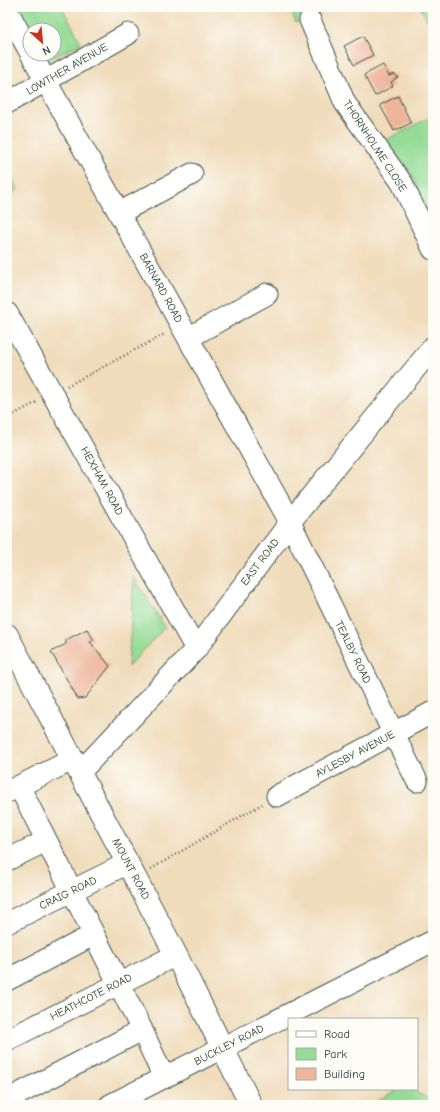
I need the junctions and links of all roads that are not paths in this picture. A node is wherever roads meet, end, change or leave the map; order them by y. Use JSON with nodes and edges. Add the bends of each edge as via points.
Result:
{"nodes":[{"id":1,"x":7,"y":10,"type":"edge"},
{"id":2,"x":310,"y":20,"type":"dead end"},
{"id":3,"x":128,"y":34,"type":"dead end"},
{"id":4,"x":22,"y":37,"type":"edge"},
{"id":5,"x":36,"y":62,"type":"edge"},
{"id":6,"x":47,"y":82,"type":"junction"},
{"id":7,"x":7,"y":103,"type":"edge"},
{"id":8,"x":192,"y":174,"type":"dead end"},
{"id":9,"x":119,"y":213,"type":"junction"},
{"id":10,"x":433,"y":249,"type":"edge"},
{"id":11,"x":268,"y":294,"type":"dead end"},
{"id":12,"x":7,"y":313,"type":"edge"},
{"id":13,"x":185,"y":332,"type":"junction"},
{"id":14,"x":433,"y":347,"type":"edge"},
{"id":15,"x":290,"y":522,"type":"junction"},
{"id":16,"x":7,"y":635,"type":"edge"},
{"id":17,"x":196,"y":649,"type":"junction"},
{"id":18,"x":433,"y":712,"type":"edge"},
{"id":19,"x":392,"y":734,"type":"junction"},
{"id":20,"x":77,"y":765,"type":"junction"},
{"id":21,"x":417,"y":781,"type":"dead end"},
{"id":22,"x":13,"y":789,"type":"edge"},
{"id":23,"x":277,"y":796,"type":"road end"},
{"id":24,"x":46,"y":841,"type":"junction"},
{"id":25,"x":7,"y":860,"type":"edge"},
{"id":26,"x":132,"y":870,"type":"junction"},
{"id":27,"x":71,"y":891,"type":"junction"},
{"id":28,"x":7,"y":923,"type":"edge"},
{"id":29,"x":93,"y":935,"type":"junction"},
{"id":30,"x":433,"y":941,"type":"edge"},
{"id":31,"x":176,"y":955,"type":"junction"},
{"id":32,"x":7,"y":980,"type":"edge"},
{"id":33,"x":118,"y":984,"type":"junction"},
{"id":34,"x":142,"y":1030,"type":"junction"},
{"id":35,"x":7,"y":1040,"type":"edge"},
{"id":36,"x":223,"y":1048,"type":"junction"},
{"id":37,"x":164,"y":1078,"type":"junction"},
{"id":38,"x":7,"y":1100,"type":"edge"},
{"id":39,"x":110,"y":1105,"type":"edge"},
{"id":40,"x":251,"y":1105,"type":"edge"}],
"edges":[{"from":1,"to":4,"type":"street","name":"BARNARD ROAD"},
{"from":2,"to":10,"type":"street","name":"THORNHOLME CLOSE","via":[[345,103],[402,183]]},
{"from":3,"to":6,"type":"street","name":"LOWTHER AVENUE"},
{"from":5,"to":6,"type":"street","name":"BARNARD ROAD"},
{"from":6,"to":7,"type":"street","name":"LOWTHER AVENUE"},
{"from":6,"to":9,"type":"street","name":"BARNARD ROAD"},
{"from":8,"to":9,"type":"street"},
{"from":9,"to":13,"type":"street","name":"BARNARD ROAD"},
{"from":11,"to":13,"type":"street"},
{"from":12,"to":17,"type":"street","name":"HEXHAM ROAD"},
{"from":13,"to":15,"type":"street","name":"BARNARD ROAD"},
{"from":14,"to":15,"type":"street","name":"EAST ROAD"},
{"from":15,"to":17,"type":"street","name":"EAST ROAD"},
{"from":15,"to":19,"type":"street","name":"TEALBY ROAD"},
{"from":16,"to":20,"type":"main road","name":"MOUNT ROAD"},
{"from":17,"to":20,"type":"street","name":"EAST ROAD"},
{"from":18,"to":19,"type":"street","name":"AYLESBY AVENUE"},
{"from":19,"to":21,"type":"street","name":"TEALBY ROAD"},
{"from":19,"to":23,"type":"street","name":"AYLESBY AVENUE"},
{"from":20,"to":22,"type":"street","name":"EAST ROAD"},
{"from":20,"to":26,"type":"main road","name":"MOUNT ROAD"},
{"from":22,"to":24,"type":"street"},
{"from":24,"to":25,"type":"street"},
{"from":24,"to":27,"type":"street"},
{"from":26,"to":27,"type":"street","name":"CRAIG ROAD"},
{"from":26,"to":31,"type":"main road","name":"MOUNT ROAD"},
{"from":27,"to":28,"type":"street","name":"CRAIG ROAD"},
{"from":27,"to":29,"type":"street"},
{"from":29,"to":32,"type":"street"},
{"from":29,"to":33,"type":"street"},
{"from":30,"to":36,"type":"street","name":"BUCKLEY ROAD"},
{"from":31,"to":33,"type":"street","name":"HEATHCOTE ROAD"},
{"from":31,"to":36,"type":"main road","name":"MOUNT ROAD"},
{"from":33,"to":34,"type":"street"},
{"from":33,"to":35,"type":"street","name":"HEATHCOTE ROAD"},
{"from":34,"to":37,"type":"street"},
{"from":34,"to":38,"type":"street"},
{"from":36,"to":37,"type":"street","name":"BUCKLEY ROAD"},
{"from":36,"to":40,"type":"main road","name":"MOUNT ROAD"},
{"from":37,"to":39,"type":"street","name":"BUCKLEY ROAD"}]}
